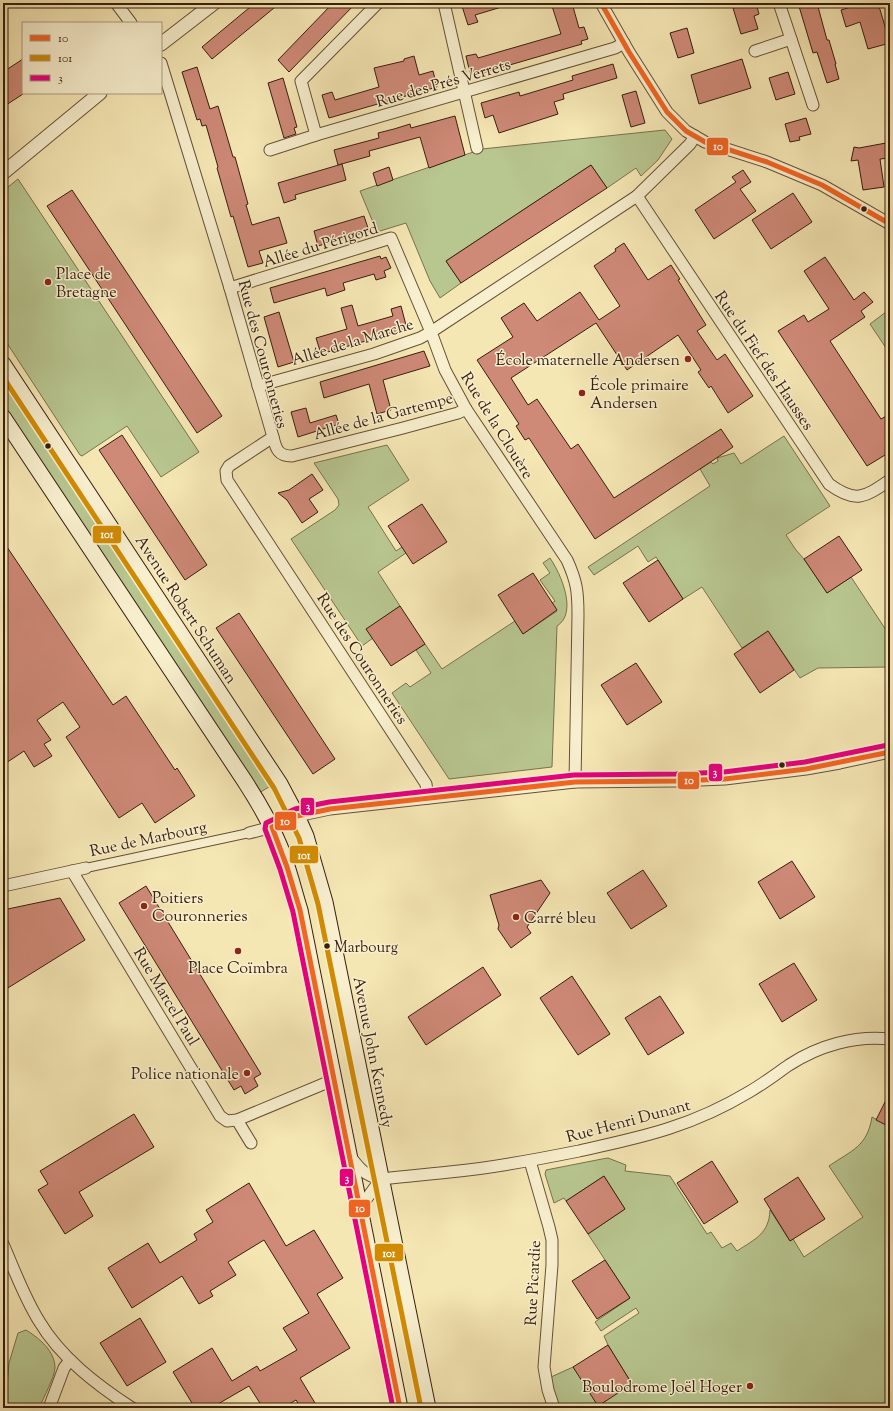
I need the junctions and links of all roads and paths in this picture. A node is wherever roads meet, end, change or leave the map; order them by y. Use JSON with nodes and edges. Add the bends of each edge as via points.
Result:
{"nodes":[{"id":1,"x":116,"y":3,"type":"edge"},
{"id":2,"x":214,"y":3,"type":"edge"},
{"id":3,"x":378,"y":3,"type":"edge"},
{"id":4,"x":444,"y":3,"type":"edge"},
{"id":5,"x":601,"y":3,"type":"edge"},
{"id":6,"x":779,"y":3,"type":"edge"},
{"id":7,"x":130,"y":22,"type":"edge"},
{"id":8,"x":791,"y":39,"type":"junction"},
{"id":9,"x":162,"y":43,"type":"edge"},
{"id":10,"x":624,"y":43,"type":"junction"},
{"id":11,"x":755,"y":51,"type":"dead end"},
{"id":12,"x":162,"y":66,"type":"edge"},
{"id":13,"x":465,"y":93,"type":"junction"},
{"id":14,"x":99,"y":94,"type":"edge"},
{"id":15,"x":813,"y":105,"type":"dead end"},
{"id":16,"x":316,"y":135,"type":"junction"},
{"id":17,"x":695,"y":136,"type":"junction"},
{"id":18,"x":477,"y":148,"type":"dead end"},
{"id":19,"x":270,"y":150,"type":"dead end"},
{"id":20,"x":3,"y":173,"type":"edge"},
{"id":21,"x":637,"y":196,"type":"junction"},
{"id":22,"x":890,"y":224,"type":"edge"},
{"id":23,"x":230,"y":288,"type":"junction"},
{"id":24,"x":431,"y":332,"type":"junction"},
{"id":25,"x":3,"y":364,"type":"edge"},
{"id":26,"x":258,"y":386,"type":"junction"},
{"id":27,"x":466,"y":409,"type":"junction"},
{"id":28,"x":3,"y":417,"type":"edge"},
{"id":29,"x":272,"y":437,"type":"junction"},
{"id":30,"x":890,"y":480,"type":"edge"},
{"id":31,"x":890,"y":752,"type":"edge"},
{"id":32,"x":575,"y":782,"type":"junction"},
{"id":33,"x":428,"y":798,"type":"junction"},
{"id":34,"x":297,"y":816,"type":"junction"},
{"id":35,"x":272,"y":828,"type":"junction"},
{"id":36,"x":249,"y":833,"type":"joint"},
{"id":37,"x":86,"y":868,"type":"joint"},
{"id":38,"x":72,"y":871,"type":"junction"},
{"id":39,"x":3,"y":886,"type":"edge"},
{"id":40,"x":890,"y":1039,"type":"edge"},
{"id":41,"x":333,"y":1080,"type":"junction"},
{"id":42,"x":237,"y":1120,"type":"junction"},
{"id":43,"x":250,"y":1143,"type":"dead end"},
{"id":44,"x":348,"y":1152,"type":"junction"},
{"id":45,"x":530,"y":1161,"type":"junction"},
{"id":46,"x":381,"y":1179,"type":"junction"},
{"id":47,"x":359,"y":1209,"type":"junction"},
{"id":48,"x":3,"y":1244,"type":"edge"},
{"id":49,"x":70,"y":1360,"type":"junction"},
{"id":50,"x":49,"y":1408,"type":"edge"},
{"id":51,"x":132,"y":1408,"type":"edge"},
{"id":52,"x":400,"y":1408,"type":"edge"},
{"id":53,"x":428,"y":1408,"type":"edge"},
{"id":54,"x":554,"y":1408,"type":"edge"}],
"edges":[{"from":1,"to":7,"type":"street"},
{"from":2,"to":9,"type":"street"},
{"from":3,"to":16,"type":"street","via":[[301,81]]},
{"from":4,"to":13,"type":"street"},
{"from":5,"to":10,"type":"street"},
{"from":6,"to":8,"type":"street"},
{"from":8,"to":11,"type":"street"},
{"from":8,"to":15,"type":"street"},
{"from":10,"to":13,"type":"street","name":"Rue des Prés Verrets"},
{"from":10,"to":17,"type":"street","via":[[667,112],[686,131]]},
{"from":12,"to":23,"type":"street","name":"Rue des Couronneries"},
{"from":13,"to":16,"type":"street","name":"Rue des Prés Verrets"},
{"from":13,"to":18,"type":"street"},
{"from":14,"to":20,"type":"street"},
{"from":16,"to":19,"type":"street","name":"Rue des Prés Verrets"},
{"from":17,"to":21,"type":"street"},
{"from":17,"to":22,"type":"street","via":[[705,142],[767,162],[822,186]]},
{"from":21,"to":24,"type":"street"},
{"from":21,"to":30,"type":"street","name":"Rue du Fief des Hausses","via":[[830,484],[847,495],[860,496]]},
{"from":23,"to":24,"type":"street","name":"Allée du Périgord","via":[[391,238]]},
{"from":23,"to":26,"type":"street","name":"Rue des Couronneries"},
{"from":24,"to":26,"type":"street","name":"Allée de la Marche","via":[[374,354]]},
{"from":24,"to":27,"type":"street","name":"Rue de la Clouère","via":[[445,370]]},
{"from":25,"to":34,"type":"main road","name":"Avenue Robert Schuman","via":[[280,784]]},
{"from":26,"to":29,"type":"street","name":"Rue des Couronneries"},
{"from":27,"to":29,"type":"street","name":"Allée de la Gartempe","via":[[292,456],[285,456],[279,452]]},
{"from":27,"to":32,"type":"street","name":"Rue de la Clouère","via":[[567,560],[575,576],[578,591]]},
{"from":28,"to":35,"type":"main road","via":[[244,780]]},
{"from":29,"to":33,"type":"street","name":"Rue des Couronneries","via":[[229,466],[226,471],[227,480],[426,784]]},
{"from":31,"to":32,"type":"street","name":"Rue de Marbourg","via":[[826,765],[725,779]]},
{"from":32,"to":33,"type":"street","name":"Rue de Marbourg"},
{"from":33,"to":34,"type":"street","name":"Rue de Marbourg","via":[[330,809]]},
{"from":34,"to":35,"type":"street","name":"Rue de Marbourg"},
{"from":34,"to":46,"type":"main road","name":"Avenue John Kennedy","via":[[326,902]]},
{"from":35,"to":36,"type":"street","name":"Rue de Marbourg"},
{"from":35,"to":41,"type":"main road","via":[[300,910]]},
{"from":36,"to":37,"type":"street","name":"Rue de Marbourg"},
{"from":37,"to":38,"type":"street","name":"Rue de Marbourg"},
{"from":38,"to":39,"type":"street","name":"Rue de Marbourg"},
{"from":38,"to":42,"type":"street","name":"Rue Marcel Paul","via":[[220,1116],[227,1121]]},
{"from":40,"to":45,"type":"street","name":"Rue Henri Dunant","via":[[855,1040],[823,1048],[790,1065],[719,1109],[671,1128]]},
{"from":41,"to":42,"type":"street"},
{"from":41,"to":44,"type":"main road"},
{"from":42,"to":43,"type":"street"},
{"from":44,"to":46,"type":"street","via":[[362,1171],[370,1177]]},
{"from":44,"to":47,"type":"main road"},
{"from":45,"to":46,"type":"street","name":"Rue Henri Dunant"},
{"from":45,"to":54,"type":"street","name":"Rue Picardie","via":[[552,1240],[544,1362],[545,1378]]},
{"from":46,"to":47,"type":"street"},
{"from":46,"to":53,"type":"main road","name":"Avenue John Kennedy"},
{"from":47,"to":52,"type":"main road"},
{"from":48,"to":49,"type":"street","via":[[38,1320]]},
{"from":49,"to":50,"type":"street","via":[[64,1368]]},
{"from":49,"to":51,"type":"street","via":[[98,1385]]}]}
